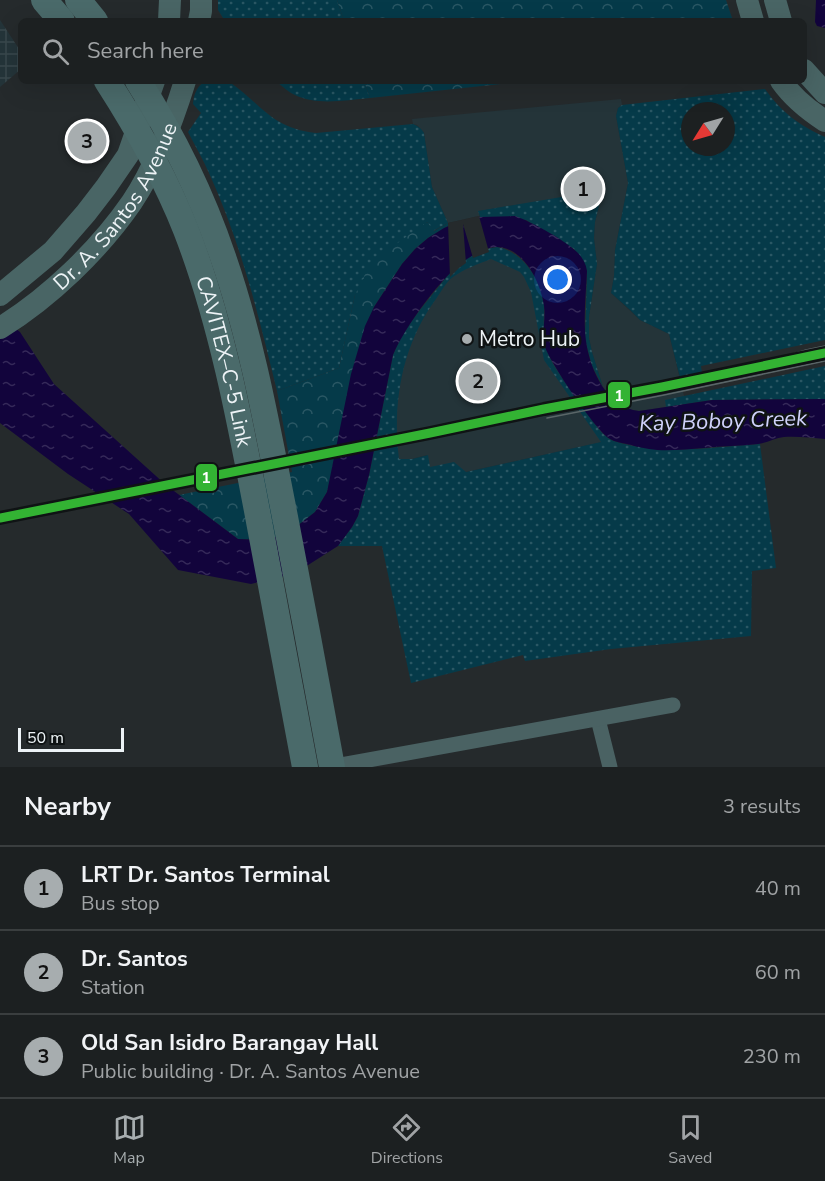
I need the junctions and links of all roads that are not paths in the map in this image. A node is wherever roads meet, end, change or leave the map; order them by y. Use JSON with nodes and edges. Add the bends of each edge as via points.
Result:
{"nodes":[{"id":1,"x":44,"y":0,"type":"edge"},
{"id":2,"x":78,"y":0,"type":"edge"},
{"id":3,"x":170,"y":0,"type":"edge"},
{"id":4,"x":201,"y":0,"type":"edge"},
{"id":5,"x":747,"y":0,"type":"edge"},
{"id":6,"x":775,"y":0,"type":"edge"},
{"id":7,"x":59,"y":18,"type":"edge"},
{"id":8,"x":93,"y":18,"type":"edge"},
{"id":9,"x":169,"y":18,"type":"edge"},
{"id":10,"x":200,"y":18,"type":"edge"},
{"id":11,"x":752,"y":18,"type":"edge"},
{"id":12,"x":780,"y":18,"type":"edge"},
{"id":13,"x":807,"y":73,"type":"edge"},
{"id":14,"x":109,"y":84,"type":"edge"},
{"id":15,"x":140,"y":84,"type":"edge"},
{"id":16,"x":153,"y":84,"type":"edge"},
{"id":17,"x":184,"y":84,"type":"edge"},
{"id":18,"x":783,"y":84,"type":"edge"},
{"id":19,"x":825,"y":93,"type":"edge"},
{"id":20,"x":825,"y":121,"type":"edge"},
{"id":21,"x":106,"y":188,"type":"junction"},
{"id":22,"x":132,"y":202,"type":"junction"},
{"id":23,"x":2,"y":294,"type":"edge"},
{"id":24,"x":0,"y":328,"type":"edge"},
{"id":25,"x":674,"y":705,"type":"dead end"},
{"id":26,"x":598,"y":719,"type":"junction"},
{"id":27,"x":305,"y":767,"type":"edge"},
{"id":28,"x":331,"y":767,"type":"edge"},
{"id":29,"x":610,"y":767,"type":"edge"}],
"edges":[{"from":1,"to":7,"type":"highway"},
{"from":2,"to":8,"type":"highway"},
{"from":3,"to":9,"type":"main road"},
{"from":4,"to":10,"type":"main road"},
{"from":5,"to":11,"type":"main road"},
{"from":6,"to":12,"type":"main road"},
{"from":13,"to":19,"type":"main road"},
{"from":14,"to":27,"type":"highway","name":"CAVITEX–C-5 Link","via":[[172,197],[212,309],[245,450]]},
{"from":15,"to":28,"type":"highway","name":"CAVITEX–C-5 Link","via":[[197,190],[237,300],[271,446]]},
{"from":16,"to":21,"type":"main road","name":"Dr. A. Santos Avenue","via":[[128,155]]},
{"from":17,"to":22,"type":"main road","name":"Dr. A. Santos Avenue","via":[[164,139]]},
{"from":18,"to":20,"type":"main road"},
{"from":21,"to":22,"type":"main road"},
{"from":21,"to":23,"type":"main road","name":"Dr. A. Santos Avenue","via":[[52,251]]},
{"from":22,"to":24,"type":"main road","name":"Dr. A. Santos Avenue","via":[[72,273]]},
{"from":25,"to":26,"type":"street"},
{"from":26,"to":28,"type":"street"},
{"from":26,"to":29,"type":"street"}]}
